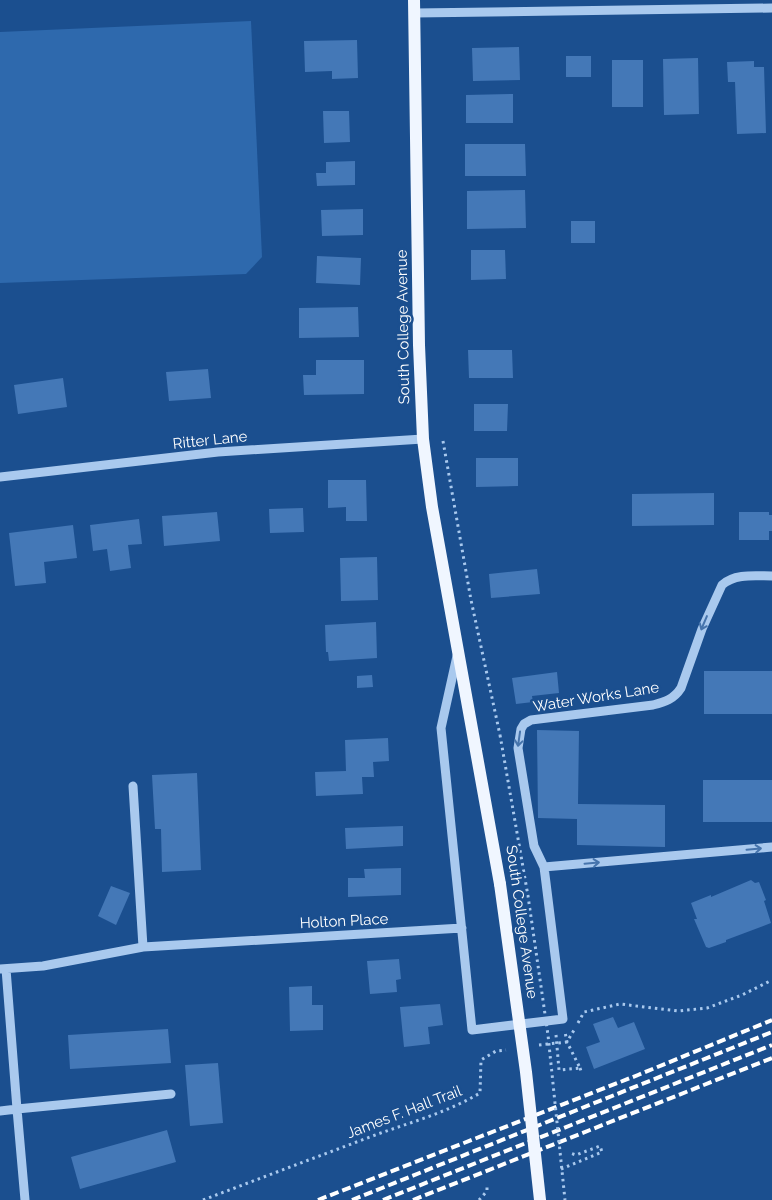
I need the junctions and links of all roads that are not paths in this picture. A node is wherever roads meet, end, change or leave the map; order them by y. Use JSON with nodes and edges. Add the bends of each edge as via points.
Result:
{"nodes":[{"id":1,"x":414,"y":6,"type":"edge"},
{"id":2,"x":772,"y":8,"type":"edge"},
{"id":3,"x":423,"y":438,"type":"junction"},
{"id":4,"x":0,"y":477,"type":"edge"},
{"id":5,"x":772,"y":576,"type":"edge"},
{"id":6,"x":458,"y":651,"type":"junction"},
{"id":7,"x":133,"y":786,"type":"dead end"},
{"id":8,"x":772,"y":847,"type":"edge"},
{"id":9,"x":544,"y":867,"type":"junction"},
{"id":10,"x":462,"y":928,"type":"junction"},
{"id":11,"x":143,"y":946,"type":"junction"},
{"id":12,"x":3,"y":969,"type":"edge"},
{"id":13,"x":472,"y":1030,"type":"joint"},
{"id":14,"x":171,"y":1094,"type":"dead end"},
{"id":15,"x":17,"y":1109,"type":"junction"},
{"id":16,"x":0,"y":1111,"type":"edge"},
{"id":17,"x":25,"y":1200,"type":"edge"},
{"id":18,"x":540,"y":1200,"type":"edge"}],
"edges":[{"from":1,"to":2,"type":"street"},
{"from":1,"to":3,"type":"main road","name":"South College Avenue"},
{"from":3,"to":4,"type":"street","name":"Ritter Lane","via":[[218,452]]},
{"from":3,"to":6,"type":"main road","name":"South College Avenue"},
{"from":5,"to":9,"type":"street","name":"Water Works Lane","one_way":true,"via":[[726,580],[714,600],[676,696],[653,705],[531,720],[524,724],[518,748],[534,846]]},
{"from":6,"to":10,"type":"street","name":"South College Avenue","via":[[441,728]]},
{"from":6,"to":18,"type":"main road","name":"South College Avenue","bridge":true,"via":[[500,884]]},
{"from":7,"to":11,"type":"street"},
{"from":9,"to":8,"type":"street","one_way":true},
{"from":9,"to":13,"type":"street","name":"Water Works Lane","via":[[563,1019]]},
{"from":10,"to":11,"type":"street","name":"Holton Place"},
{"from":10,"to":13,"type":"street","name":"South College Avenue"},
{"from":11,"to":12,"type":"street","name":"Holton Place","via":[[43,966]]},
{"from":12,"to":15,"type":"street"},
{"from":14,"to":15,"type":"street"},
{"from":15,"to":16,"type":"street"},
{"from":15,"to":17,"type":"street"}]}
